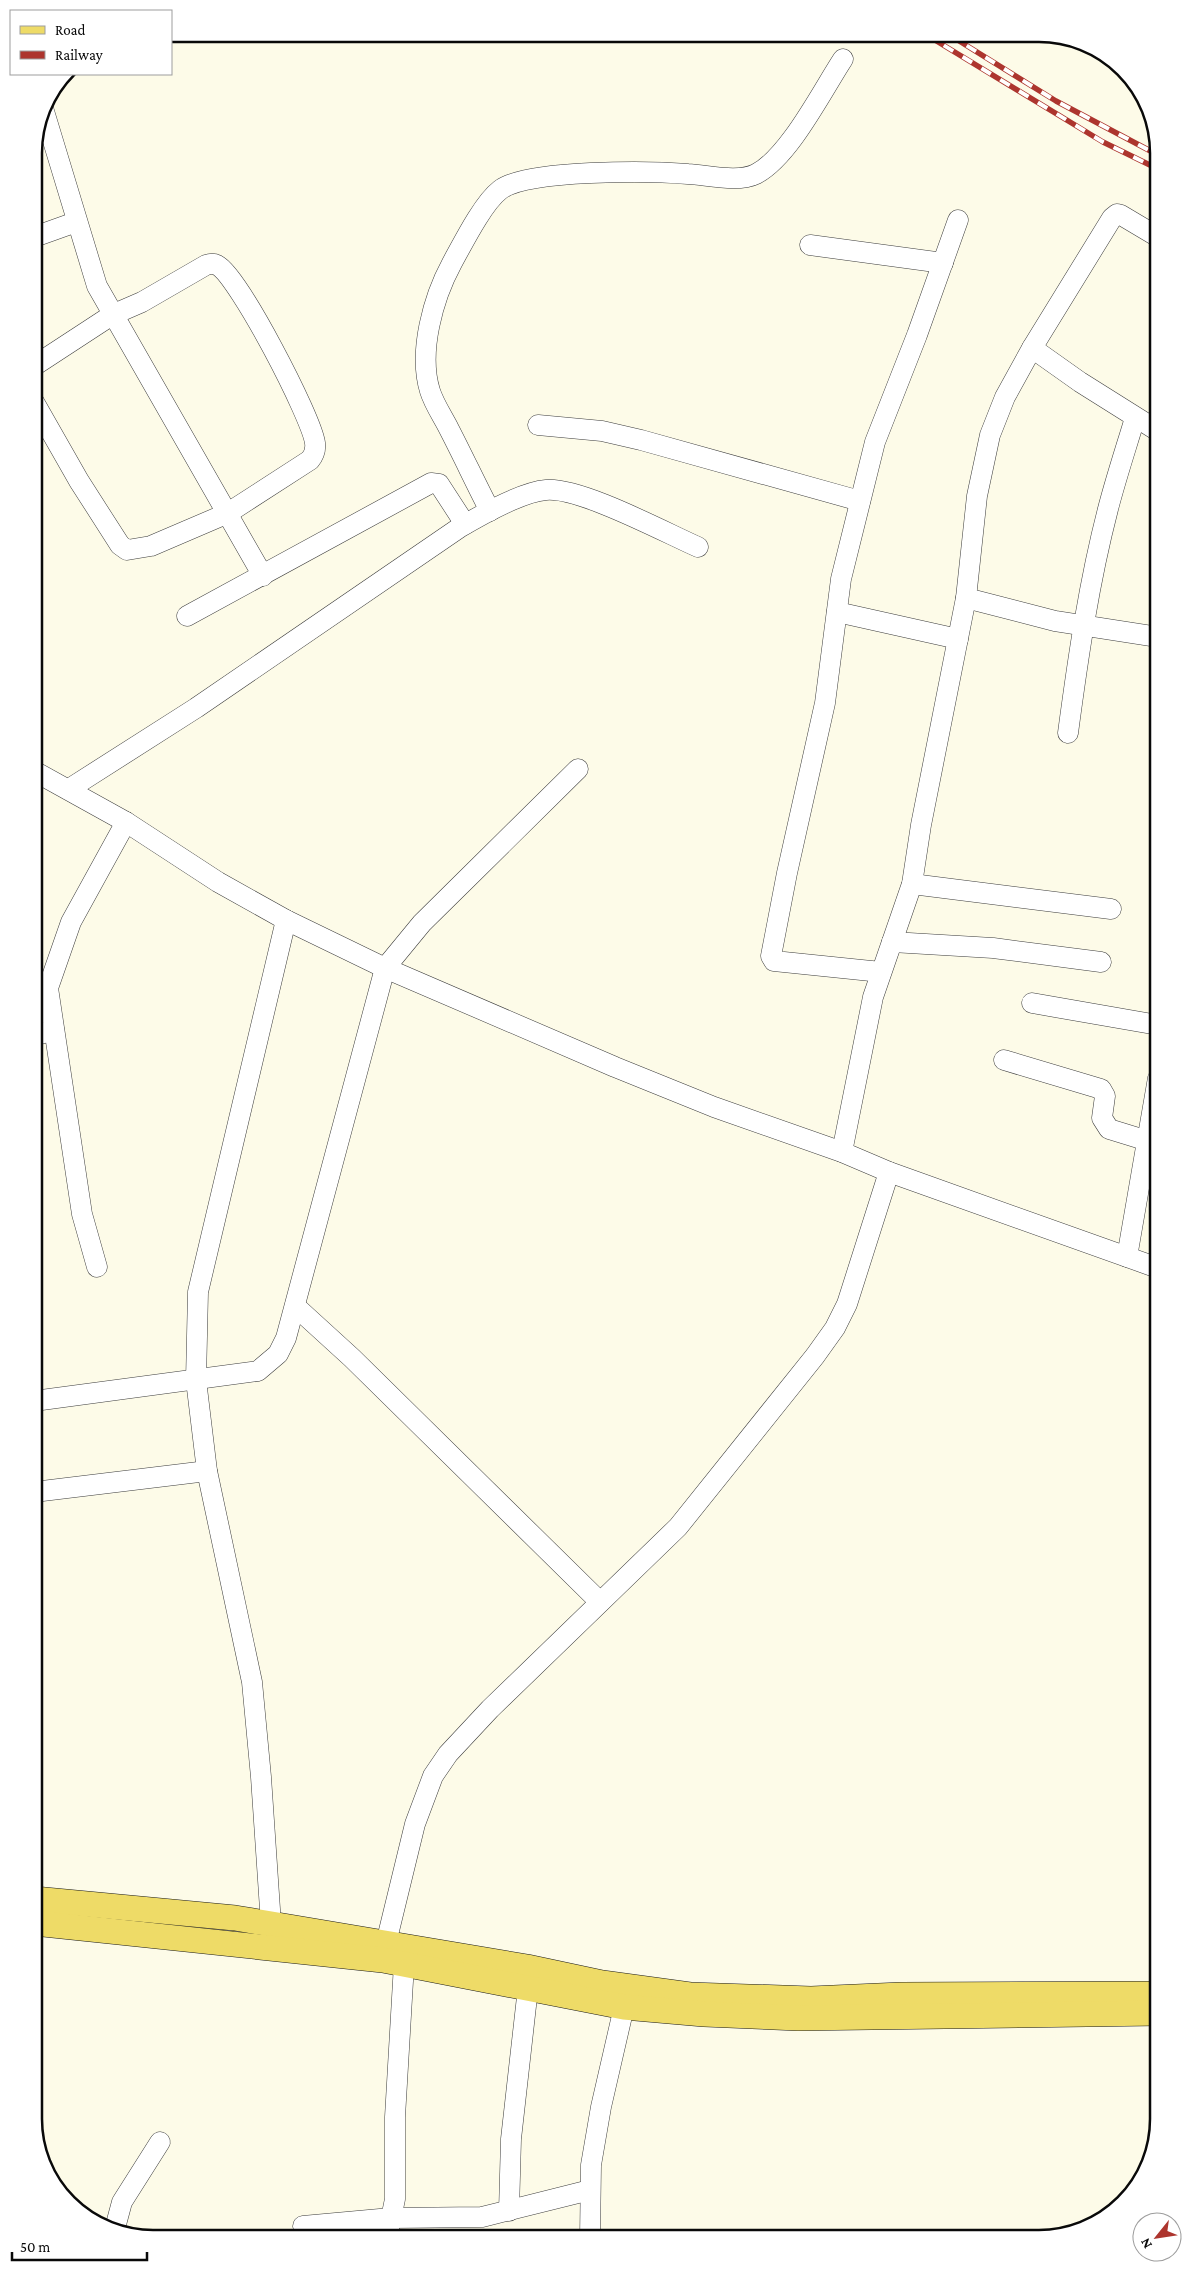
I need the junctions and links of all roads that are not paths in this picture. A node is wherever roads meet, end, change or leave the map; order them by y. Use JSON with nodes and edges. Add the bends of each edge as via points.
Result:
{"nodes":[{"id":1,"x":843,"y":60,"type":"dead end"},
{"id":2,"x":46,"y":125,"type":"edge"},
{"id":3,"x":958,"y":220,"type":"dead end"},
{"id":4,"x":76,"y":222,"type":"junction"},
{"id":5,"x":1150,"y":232,"type":"edge"},
{"id":6,"x":43,"y":234,"type":"edge"},
{"id":7,"x":810,"y":245,"type":"dead end"},
{"id":8,"x":943,"y":263,"type":"junction"},
{"id":9,"x":112,"y":315,"type":"junction"},
{"id":10,"x":1032,"y":348,"type":"junction"},
{"id":11,"x":43,"y":360,"type":"edge"},
{"id":12,"x":43,"y":418,"type":"edge"},
{"id":13,"x":1135,"y":418,"type":"junction"},
{"id":14,"x":538,"y":425,"type":"dead end"},
{"id":15,"x":1150,"y":426,"type":"edge"},
{"id":16,"x":860,"y":501,"type":"junction"},
{"id":17,"x":490,"y":511,"type":"junction"},
{"id":18,"x":228,"y":513,"type":"junction"},
{"id":19,"x":466,"y":524,"type":"junction"},
{"id":20,"x":698,"y":547,"type":"dead end"},
{"id":21,"x":263,"y":576,"type":"junction"},
{"id":22,"x":966,"y":598,"type":"junction"},
{"id":23,"x":837,"y":612,"type":"junction"},
{"id":24,"x":187,"y":616,"type":"dead end"},
{"id":25,"x":1085,"y":626,"type":"junction"},
{"id":26,"x":1150,"y":636,"type":"edge"},
{"id":27,"x":958,"y":639,"type":"junction"},
{"id":28,"x":1068,"y":733,"type":"dead end"},
{"id":29,"x":578,"y":769,"type":"dead end"},
{"id":30,"x":43,"y":775,"type":"edge"},
{"id":31,"x":69,"y":789,"type":"junction"},
{"id":32,"x":126,"y":822,"type":"junction"},
{"id":33,"x":912,"y":884,"type":"junction"},
{"id":34,"x":1111,"y":909,"type":"dead end"},
{"id":35,"x":286,"y":920,"type":"junction"},
{"id":36,"x":892,"y":942,"type":"junction"},
{"id":37,"x":1101,"y":962,"type":"dead end"},
{"id":38,"x":385,"y":968,"type":"junction"},
{"id":39,"x":881,"y":972,"type":"junction"},
{"id":40,"x":1032,"y":1002,"type":"dead end"},
{"id":41,"x":1150,"y":1024,"type":"edge"},
{"id":42,"x":54,"y":1030,"type":"junction"},
{"id":43,"x":43,"y":1033,"type":"edge"},
{"id":44,"x":1004,"y":1060,"type":"dead end"},
{"id":45,"x":1150,"y":1128,"type":"edge"},
{"id":46,"x":1148,"y":1141,"type":"junction"},
{"id":47,"x":842,"y":1152,"type":"junction"},
{"id":48,"x":889,"y":1172,"type":"junction"},
{"id":49,"x":1127,"y":1256,"type":"junction"},
{"id":50,"x":1150,"y":1265,"type":"edge"},
{"id":51,"x":97,"y":1267,"type":"dead end"},
{"id":52,"x":295,"y":1306,"type":"junction"},
{"id":53,"x":196,"y":1380,"type":"junction"},
{"id":54,"x":42,"y":1400,"type":"edge"},
{"id":55,"x":207,"y":1471,"type":"junction"},
{"id":56,"x":42,"y":1491,"type":"edge"},
{"id":57,"x":600,"y":1602,"type":"junction"},
{"id":58,"x":42,"y":1900,"type":"edge"},
{"id":59,"x":42,"y":1924,"type":"edge"},
{"id":60,"x":271,"y":1924,"type":"junction"},
{"id":61,"x":386,"y":1943,"type":"junction"},
{"id":62,"x":404,"y":1964,"type":"junction"},
{"id":63,"x":528,"y":1988,"type":"junction"},
{"id":64,"x":1150,"y":1994,"type":"edge"},
{"id":65,"x":624,"y":2007,"type":"junction"},
{"id":66,"x":1150,"y":2013,"type":"edge"},
{"id":67,"x":160,"y":2142,"type":"dead end"},
{"id":68,"x":590,"y":2190,"type":"junction"},
{"id":69,"x":509,"y":2211,"type":"junction"},
{"id":70,"x":391,"y":2218,"type":"junction"},
{"id":71,"x":116,"y":2223,"type":"edge"},
{"id":72,"x":303,"y":2226,"type":"dead end"},
{"id":73,"x":389,"y":2229,"type":"edge"},
{"id":74,"x":590,"y":2229,"type":"edge"}],
"edges":[{"from":1,"to":17,"type":"street","via":[[793,137],[770,165],[754,175],[738,178],[665,172],[546,175],[500,189],[490,200],[441,284],[426,338],[430,391]]},
{"from":2,"to":4,"type":"street"},
{"from":3,"to":8,"type":"street"},
{"from":4,"to":6,"type":"street"},
{"from":4,"to":9,"type":"street","via":[[97,286]]},
{"from":5,"to":10,"type":"street","via":[[1121,215],[1112,218]]},
{"from":7,"to":8,"type":"street"},
{"from":8,"to":16,"type":"street","via":[[875,442]]},
{"from":9,"to":11,"type":"street"},
{"from":9,"to":18,"type":"street"},
{"from":9,"to":18,"type":"street","via":[[209,264],[224,270],[253,313],[313,431],[316,444],[310,460]]},
{"from":10,"to":13,"type":"street"},
{"from":10,"to":22,"type":"street","via":[[997,413],[984,457]]},
{"from":12,"to":18,"type":"street","via":[[79,481],[120,545],[127,550],[151,546]]},
{"from":13,"to":15,"type":"street"},
{"from":13,"to":25,"type":"street","via":[[1108,508]]},
{"from":14,"to":16,"type":"street","via":[[602,431],[641,440]]},
{"from":16,"to":23,"type":"street","via":[[841,579]]},
{"from":17,"to":19,"type":"street"},
{"from":17,"to":20,"type":"street","via":[[544,490],[565,490]]},
{"from":18,"to":21,"type":"street"},
{"from":19,"to":21,"type":"street","via":[[439,484],[431,482]]},
{"from":19,"to":31,"type":"street","via":[[196,708]]},
{"from":21,"to":24,"type":"street"},
{"from":22,"to":25,"type":"street"},
{"from":22,"to":27,"type":"street"},
{"from":23,"to":27,"type":"street"},
{"from":23,"to":39,"type":"street","via":[[826,703],[771,956],[774,961]]},
{"from":25,"to":26,"type":"street"},
{"from":25,"to":28,"type":"street"},
{"from":27,"to":33,"type":"street"},
{"from":29,"to":38,"type":"street","via":[[422,923]]},
{"from":30,"to":31,"type":"street"},
{"from":31,"to":32,"type":"street"},
{"from":32,"to":35,"type":"street","via":[[218,882]]},
{"from":32,"to":42,"type":"street","via":[[71,922],[48,988]]},
{"from":33,"to":34,"type":"street"},
{"from":33,"to":36,"type":"street"},
{"from":35,"to":38,"type":"street"},
{"from":35,"to":53,"type":"street","via":[[198,1292]]},
{"from":36,"to":37,"type":"street","via":[[993,948]]},
{"from":36,"to":39,"type":"street"},
{"from":38,"to":47,"type":"street","via":[[714,1107]]},
{"from":38,"to":52,"type":"street"},
{"from":39,"to":47,"type":"street","via":[[873,997]]},
{"from":40,"to":41,"type":"street"},
{"from":42,"to":43,"type":"street"},
{"from":42,"to":51,"type":"street","via":[[82,1214]]},
{"from":44,"to":46,"type":"street","via":[[1101,1089],[1105,1096],[1104,1123],[1118,1133]]},
{"from":45,"to":46,"type":"street"},
{"from":46,"to":49,"type":"street"},
{"from":47,"to":48,"type":"street"},
{"from":48,"to":49,"type":"street"},
{"from":48,"to":57,"type":"street","via":[[847,1304],[835,1328],[678,1528]]},
{"from":49,"to":50,"type":"street"},
{"from":52,"to":53,"type":"street","via":[[286,1338],[269,1363],[258,1371]]},
{"from":52,"to":57,"type":"street"},
{"from":53,"to":54,"type":"street"},
{"from":53,"to":55,"type":"street"},
{"from":55,"to":56,"type":"street"},
{"from":55,"to":60,"type":"street","via":[[252,1682]]},
{"from":57,"to":61,"type":"street","via":[[458,1742],[433,1776],[415,1824]]},
{"from":58,"to":60,"type":"main road"},
{"from":59,"to":62,"type":"main road"},
{"from":60,"to":61,"type":"main road"},
{"from":61,"to":64,"type":"main road","via":[[602,1983],[690,1995],[811,1999],[901,1995]]},
{"from":62,"to":63,"type":"main road"},
{"from":62,"to":70,"type":"street","via":[[395,2117],[395,2199]]},
{"from":63,"to":65,"type":"main road"},
{"from":63,"to":69,"type":"street","via":[[511,2139]]},
{"from":65,"to":66,"type":"main road","via":[[798,2018]]},
{"from":65,"to":68,"type":"street","via":[[601,2107]]},
{"from":67,"to":71,"type":"street","via":[[122,2202]]},
{"from":68,"to":69,"type":"street"},
{"from":68,"to":74,"type":"street"},
{"from":69,"to":70,"type":"street","via":[[482,2217]]},
{"from":70,"to":72,"type":"street"},
{"from":70,"to":73,"type":"street"}]}
